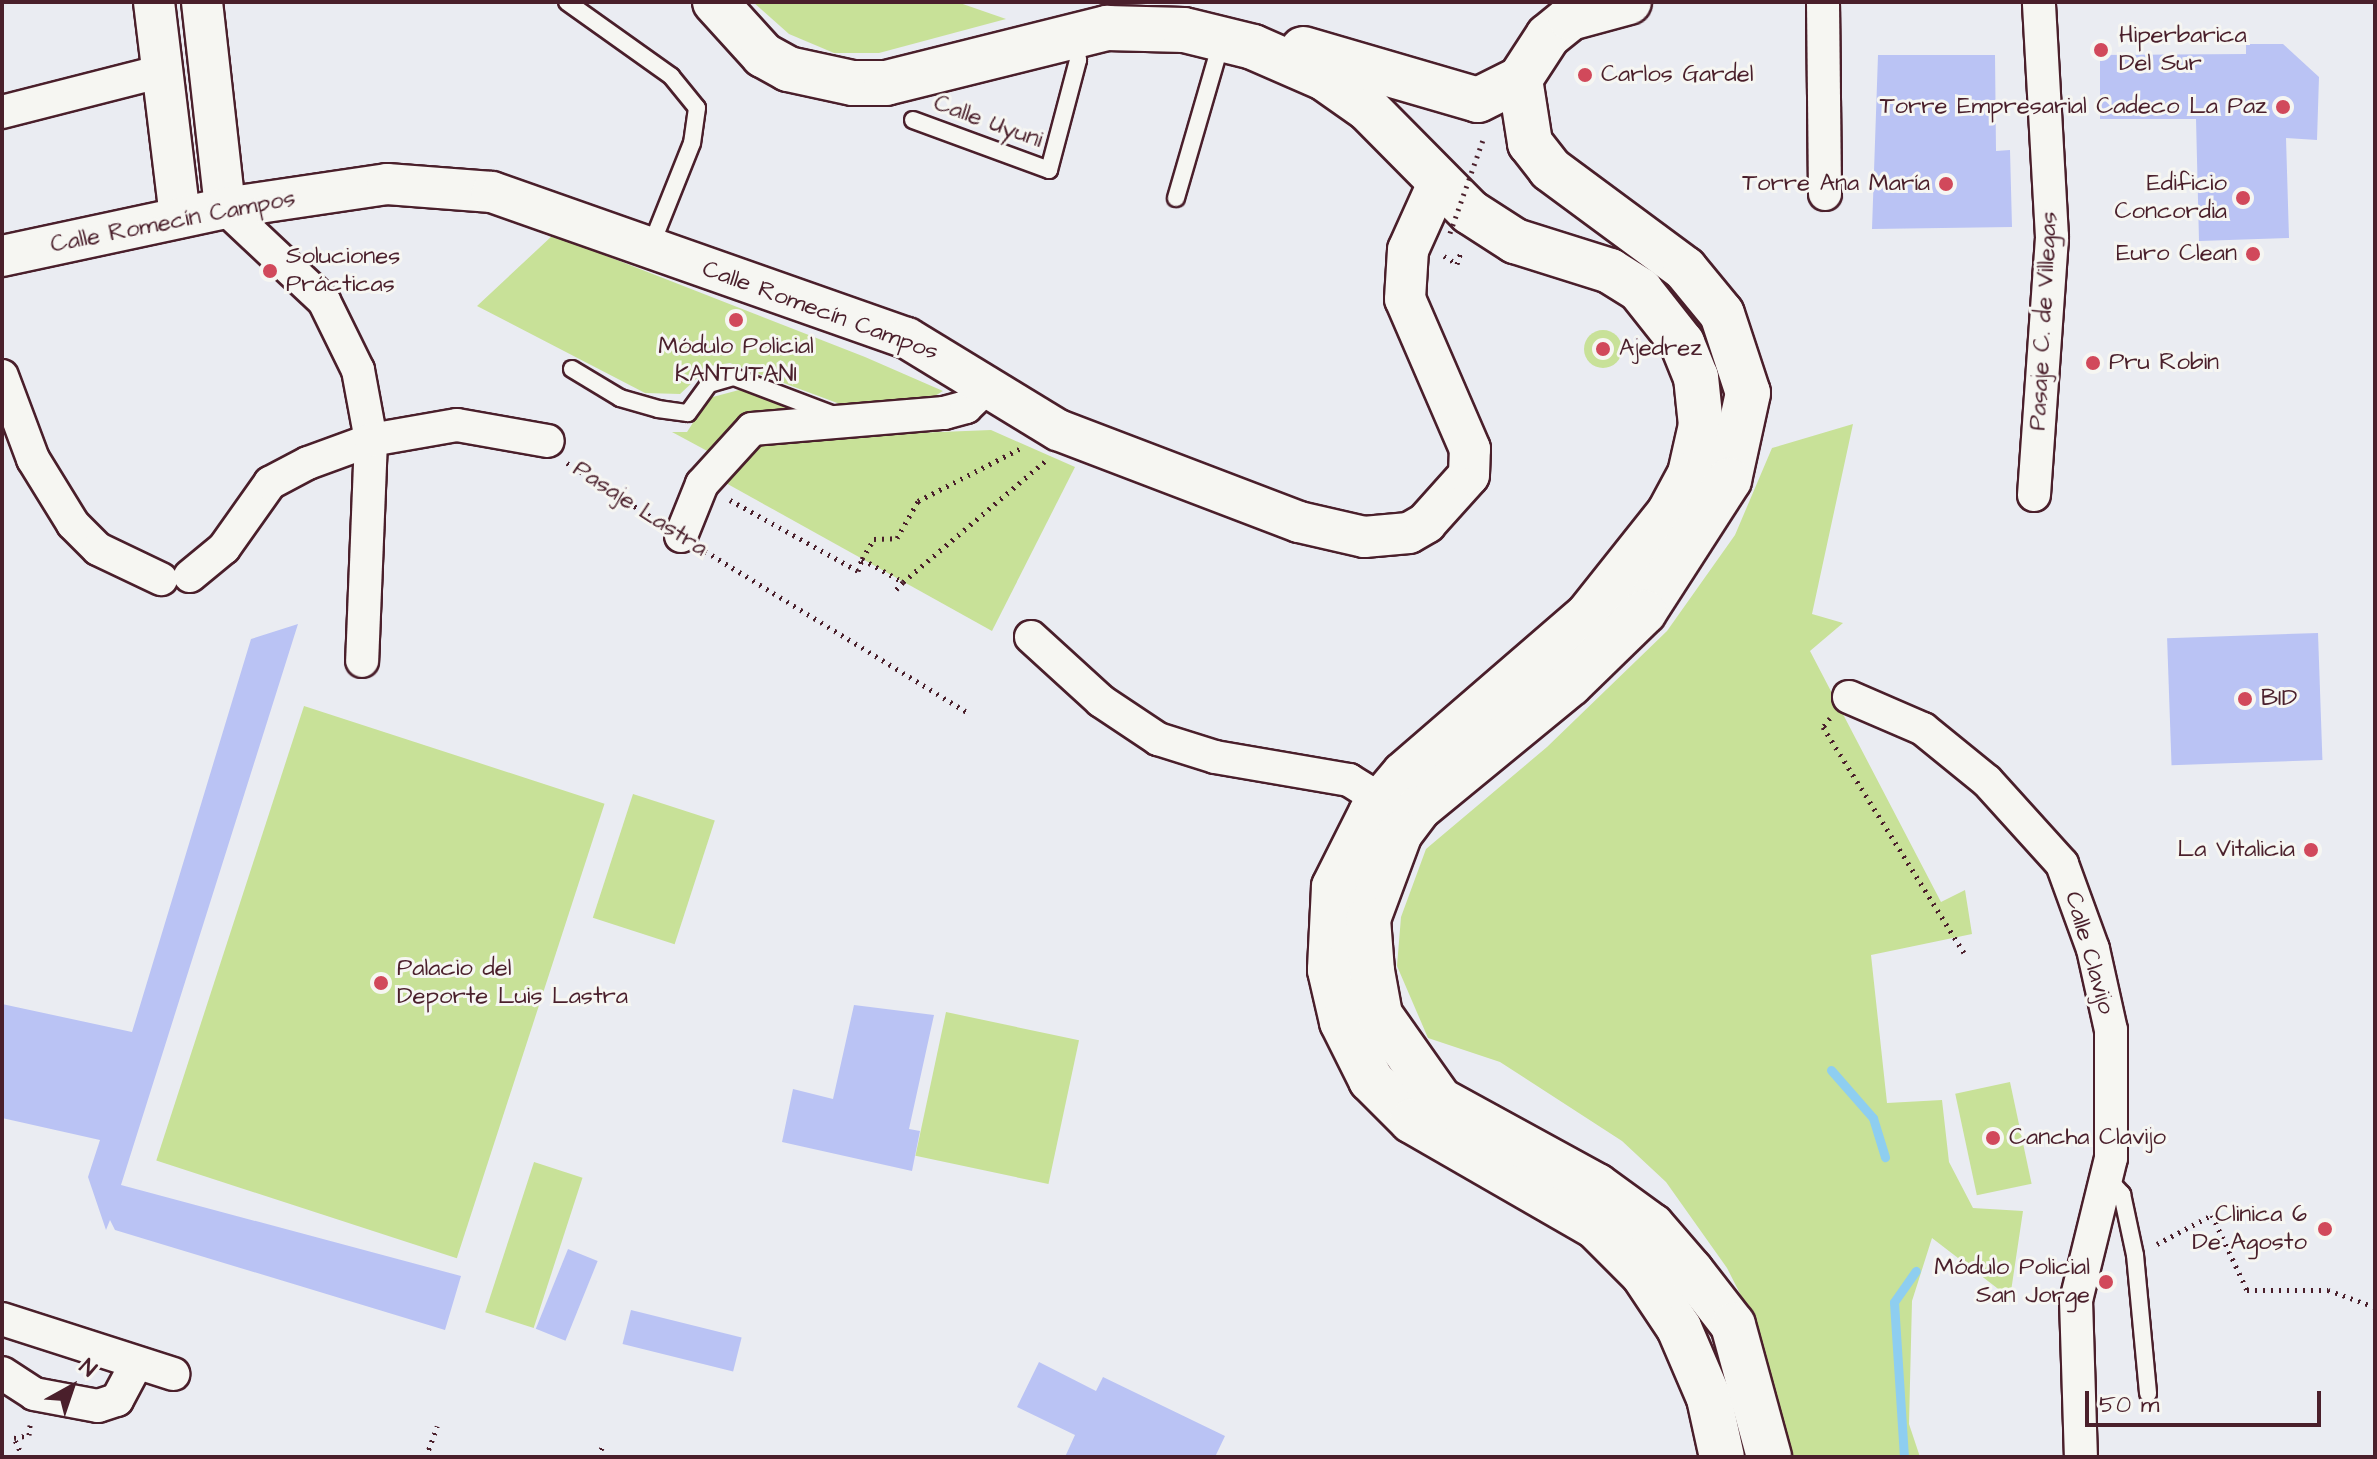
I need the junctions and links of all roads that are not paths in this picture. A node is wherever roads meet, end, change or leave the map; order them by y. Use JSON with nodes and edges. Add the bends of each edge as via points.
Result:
{"nodes":[{"id":1,"x":154,"y":2,"type":"edge"},
{"id":2,"x":202,"y":2,"type":"edge"},
{"id":3,"x":567,"y":2,"type":"edge"},
{"id":4,"x":715,"y":2,"type":"edge"},
{"id":5,"x":1629,"y":2,"type":"edge"},
{"id":6,"x":1823,"y":2,"type":"edge"},
{"id":7,"x":2039,"y":2,"type":"edge"},
{"id":8,"x":1073,"y":33,"type":"junction"},
{"id":9,"x":1238,"y":42,"type":"junction"},
{"id":10,"x":163,"y":71,"type":"junction"},
{"id":11,"x":1520,"y":79,"type":"junction"},
{"id":12,"x":2,"y":112,"type":"edge"},
{"id":13,"x":913,"y":120,"type":"dead end"},
{"id":14,"x":1439,"y":181,"type":"junction"},
{"id":15,"x":1825,"y":194,"type":"dead end"},
{"id":16,"x":1176,"y":198,"type":"dead end"},
{"id":17,"x":225,"y":208,"type":"junction"},
{"id":18,"x":180,"y":217,"type":"junction"},
{"id":19,"x":650,"y":249,"type":"junction"},
{"id":20,"x":2,"y":256,"type":"edge"},
{"id":21,"x":572,"y":369,"type":"dead end"},
{"id":22,"x":2,"y":376,"type":"edge"},
{"id":23,"x":988,"y":386,"type":"junction"},
{"id":24,"x":850,"y":422,"type":"junction"},
{"id":25,"x":371,"y":440,"type":"junction"},
{"id":26,"x":548,"y":441,"type":"road end"},
{"id":27,"x":2034,"y":495,"type":"dead end"},
{"id":28,"x":681,"y":536,"type":"road end"},
{"id":29,"x":1031,"y":637,"type":"dead end"},
{"id":30,"x":362,"y":661,"type":"dead end"},
{"id":31,"x":1849,"y":697,"type":"road end"},
{"id":32,"x":1386,"y":823,"type":"junction"},
{"id":33,"x":2108,"y":1179,"type":"junction"},
{"id":34,"x":2,"y":1319,"type":"edge"},
{"id":35,"x":136,"y":1365,"type":"junction"},
{"id":36,"x":2,"y":1373,"type":"edge"},
{"id":37,"x":173,"y":1374,"type":"dead end"},
{"id":38,"x":2148,"y":1393,"type":"dead end"},
{"id":39,"x":1722,"y":1457,"type":"edge"},
{"id":40,"x":1769,"y":1457,"type":"edge"},
{"id":41,"x":2081,"y":1457,"type":"edge"}],
"edges":[{"from":1,"to":10,"type":"street"},
{"from":2,"to":17,"type":"street"},
{"from":3,"to":19,"type":"lane","via":[[671,76],[697,108],[692,143]]},
{"from":4,"to":8,"type":"main road","via":[[763,55],[788,69],[853,83],[886,83]]},
{"from":5,"to":11,"type":"main road","via":[[1570,18],[1548,36]]},
{"from":6,"to":15,"type":"street"},
{"from":7,"to":27,"type":"street","name":"Pasaje C. de Villegas","via":[[2052,237]]},
{"from":8,"to":9,"type":"main road","via":[[1142,26]]},
{"from":8,"to":13,"type":"lane","name":"Calle Uyuni","via":[[1078,60],[1049,170]]},
{"from":9,"to":11,"type":"main road","via":[[1304,49],[1461,98],[1488,98]]},
{"from":9,"to":14,"type":"main road","via":[[1324,78],[1368,109]]},
{"from":9,"to":16,"type":"lane"},
{"from":10,"to":12,"type":"street"},
{"from":10,"to":18,"type":"street"},
{"from":11,"to":32,"type":"main road","via":[[1530,143],[1550,169],[1685,269],[1722,314],[1748,393],[1729,480],[1644,612],[1570,684],[1419,808]]},
{"from":14,"to":23,"type":"street","name":"Calle Romecín Campos","via":[[1408,250],[1405,299],[1470,449],[1469,475],[1426,523],[1388,536],[1335,533],[1068,434]]},
{"from":14,"to":32,"type":"main road","via":[[1515,241],[1610,271],[1640,290],[1682,343],[1696,377],[1701,425],[1690,474],[1621,581],[1404,774]]},
{"from":17,"to":18,"type":"street","name":"Calle Romecín Campos"},
{"from":17,"to":19,"type":"street","name":"Calle Romecín Campos","via":[[387,184],[441,184],[553,210]]},
{"from":17,"to":25,"type":"street","via":[[324,301],[358,370]]},
{"from":18,"to":20,"type":"street","name":"Calle Romecín Campos"},
{"from":19,"to":23,"type":"street","name":"Calle Romecín Campos","via":[[907,338]]},
{"from":21,"to":24,"type":"lane","via":[[620,398],[658,409],[688,413],[709,384],[734,377]]},
{"from":22,"to":25,"type":"street","via":[[33,459],[73,524],[98,549],[175,578],[224,548],[270,483]]},
{"from":23,"to":24,"type":"street","via":[[966,407],[944,413]]},
{"from":24,"to":28,"type":"street","via":[[752,429],[702,484]]},
{"from":25,"to":26,"type":"street","via":[[457,425]]},
{"from":25,"to":30,"type":"street"},
{"from":29,"to":32,"type":"street","via":[[1101,701],[1158,739],[1215,757],[1349,780],[1368,792]]},
{"from":31,"to":33,"type":"street","name":"Calle Clavijo","via":[[1923,729],[1987,781],[2062,864],[2111,1030]]},
{"from":32,"to":39,"type":"main road","via":[[1348,851],[1328,914],[1330,970],[1342,1022],[1371,1080],[1412,1121],[1596,1227],[1643,1274],[1703,1384]]},
{"from":32,"to":40,"type":"main road","via":[[1368,919],[1380,1015],[1403,1056],[1440,1100],[1597,1186],[1652,1226],[1733,1325]]},
{"from":33,"to":38,"type":"lane","via":[[2122,1194],[2135,1255]]},
{"from":33,"to":41,"type":"street","name":"Calle Clavijo","via":[[2076,1300]]},
{"from":34,"to":35,"type":"street"},
{"from":35,"to":36,"type":"street","via":[[126,1390],[108,1405],[34,1394]]},
{"from":35,"to":37,"type":"street"}]}
